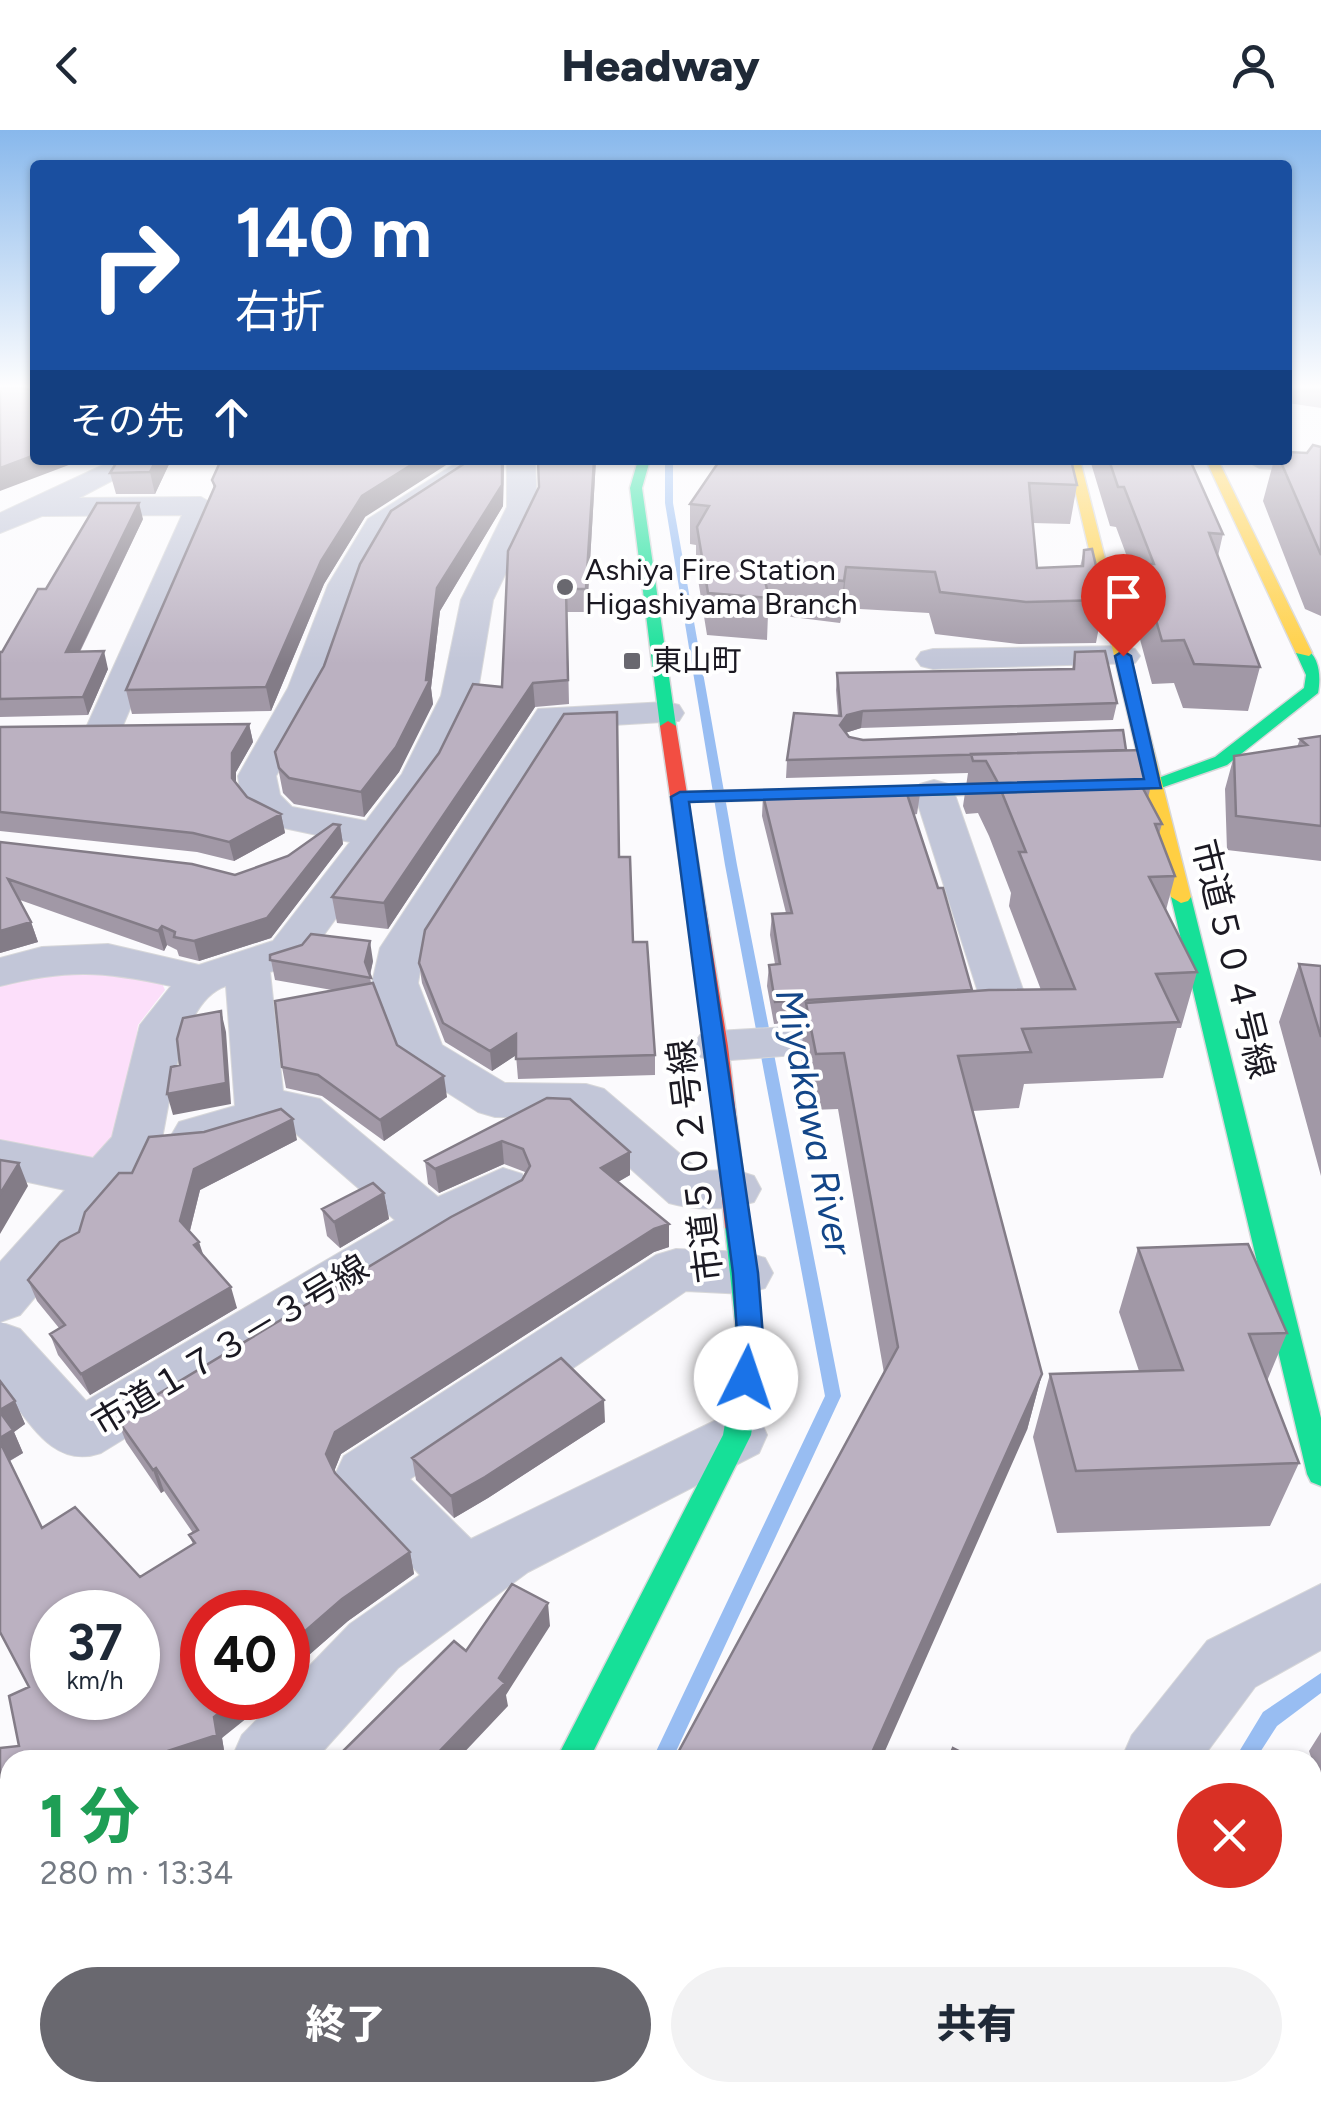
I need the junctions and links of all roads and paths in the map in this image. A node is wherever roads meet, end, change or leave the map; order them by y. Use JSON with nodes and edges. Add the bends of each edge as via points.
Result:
{"nodes":[{"id":1,"x":97,"y":480,"type":"edge"},
{"id":2,"x":406,"y":480,"type":"edge"},
{"id":3,"x":450,"y":480,"type":"edge"},
{"id":4,"x":522,"y":480,"type":"edge"},
{"id":5,"x":638,"y":480,"type":"edge"},
{"id":6,"x":1079,"y":480,"type":"edge"},
{"id":7,"x":1221,"y":480,"type":"edge"},
{"id":8,"x":401,"y":510,"type":"junction"},
{"id":9,"x":22,"y":516,"type":"edge"},
{"id":10,"x":0,"y":552,"type":"edge"},
{"id":11,"x":1123,"y":656,"type":"junction"},
{"id":12,"x":932,"y":659,"type":"dead end"},
{"id":13,"x":666,"y":712,"type":"junction"},
{"id":14,"x":283,"y":726,"type":"junction"},
{"id":15,"x":243,"y":727,"type":"edge"},
{"id":16,"x":143,"y":729,"type":"edge"},
{"id":17,"x":1142,"y":734,"type":"junction"},
{"id":18,"x":1105,"y":735,"type":"edge"},
{"id":19,"x":1154,"y":784,"type":"junction"},
{"id":20,"x":934,"y":792,"type":"junction"},
{"id":21,"x":680,"y":797,"type":"junction"},
{"id":22,"x":328,"y":826,"type":"junction"},
{"id":23,"x":378,"y":835,"type":"junction"},
{"id":24,"x":288,"y":853,"type":"edge"},
{"id":25,"x":301,"y":936,"type":"junction"},
{"id":26,"x":374,"y":944,"type":"junction"},
{"id":27,"x":224,"y":971,"type":"junction"},
{"id":28,"x":0,"y":972,"type":"edge"},
{"id":29,"x":751,"y":1044,"type":"junction"},
{"id":30,"x":262,"y":1106,"type":"junction"},
{"id":31,"x":137,"y":1140,"type":"junction"},
{"id":32,"x":0,"y":1158,"type":"edge"},
{"id":33,"x":104,"y":1180,"type":"junction"},
{"id":34,"x":504,"y":1188,"type":"edge"},
{"id":35,"x":735,"y":1189,"type":"junction"},
{"id":36,"x":433,"y":1223,"type":"junction"},
{"id":37,"x":746,"y":1273,"type":"junction"},
{"id":38,"x":0,"y":1300,"type":"edge"},
{"id":39,"x":0,"y":1345,"type":"edge"},
{"id":40,"x":737,"y":1435,"type":"junction"},
{"id":41,"x":1321,"y":1474,"type":"edge"},
{"id":42,"x":467,"y":1580,"type":"junction"},
{"id":43,"x":1321,"y":1614,"type":"edge"},
{"id":44,"x":276,"y":1750,"type":"edge"},
{"id":45,"x":577,"y":1750,"type":"edge"},
{"id":46,"x":1165,"y":1750,"type":"edge"}],
"edges":[{"from":1,"to":9,"type":"street"},
{"from":2,"to":8,"type":"street","via":[[394,502]]},
{"from":3,"to":8,"type":"street"},
{"from":4,"to":23,"type":"street","via":[[522,507],[477,600],[459,696],[420,776]]},
{"from":5,"to":13,"type":"street","name":"市道５０２号線"},
{"from":6,"to":11,"type":"street","name":"市道５０４号線"},
{"from":7,"to":19,"type":"street","via":[[1314,675],[1312,690],[1221,761]]},
{"from":8,"to":14,"type":"street","via":[[379,526],[344,585],[306,688]]},
{"from":9,"to":10,"type":"street"},
{"from":9,"to":16,"type":"street","via":[[201,506],[86,730]]},
{"from":11,"to":12,"type":"street"},
{"from":11,"to":17,"type":"street","name":"市道５０４号線"},
{"from":13,"to":21,"type":"street","name":"市道５０２号線"},
{"from":13,"to":26,"type":"street","via":[[551,717]]},
{"from":14,"to":15,"type":"street"},
{"from":14,"to":22,"type":"street","via":[[257,776],[261,798],[279,816]]},
{"from":17,"to":18,"type":"street"},
{"from":17,"to":19,"type":"street","name":"市道５０４号線"},
{"from":19,"to":20,"type":"street"},
{"from":19,"to":41,"type":"street","name":"市道５０４号線"},
{"from":20,"to":21,"type":"street"},
{"from":20,"to":29,"type":"street","via":[[1014,1027]]},
{"from":21,"to":29,"type":"street","name":"市道５０２号線"},
{"from":22,"to":23,"type":"street"},
{"from":22,"to":24,"type":"street"},
{"from":23,"to":25,"type":"street"},
{"from":25,"to":26,"type":"street"},
{"from":25,"to":27,"type":"street","via":[[289,951]]},
{"from":26,"to":35,"type":"street","via":[[421,1054],[496,1100],[586,1101],[688,1190]]},
{"from":27,"to":28,"type":"street","via":[[108,958],[42,961]]},
{"from":27,"to":30,"type":"street"},
{"from":27,"to":31,"type":"street","via":[[163,1025]]},
{"from":29,"to":35,"type":"street","name":"市道５０２号線"},
{"from":30,"to":31,"type":"street","via":[[261,1116],[210,1134]]},
{"from":30,"to":36,"type":"street","via":[[302,1111]]},
{"from":31,"to":33,"type":"street"},
{"from":32,"to":33,"type":"street"},
{"from":33,"to":38,"type":"street"},
{"from":34,"to":36,"type":"street","name":"市道１７３－３号線"},
{"from":35,"to":37,"type":"street","name":"市道５０２号線"},
{"from":36,"to":39,"type":"street","name":"市道１７３－３号線","via":[[79,1436]]},
{"from":37,"to":40,"type":"street","name":"市道５０２号線","via":[[751,1349]]},
{"from":37,"to":42,"type":"street","via":[[676,1270],[366,1476]]},
{"from":40,"to":42,"type":"street","via":[[505,1552]]},
{"from":40,"to":45,"type":"street","name":"市道５０２号線"},
{"from":42,"to":44,"type":"street","via":[[374,1646]]},
{"from":43,"to":46,"type":"street","via":[[1231,1664]]}]}
